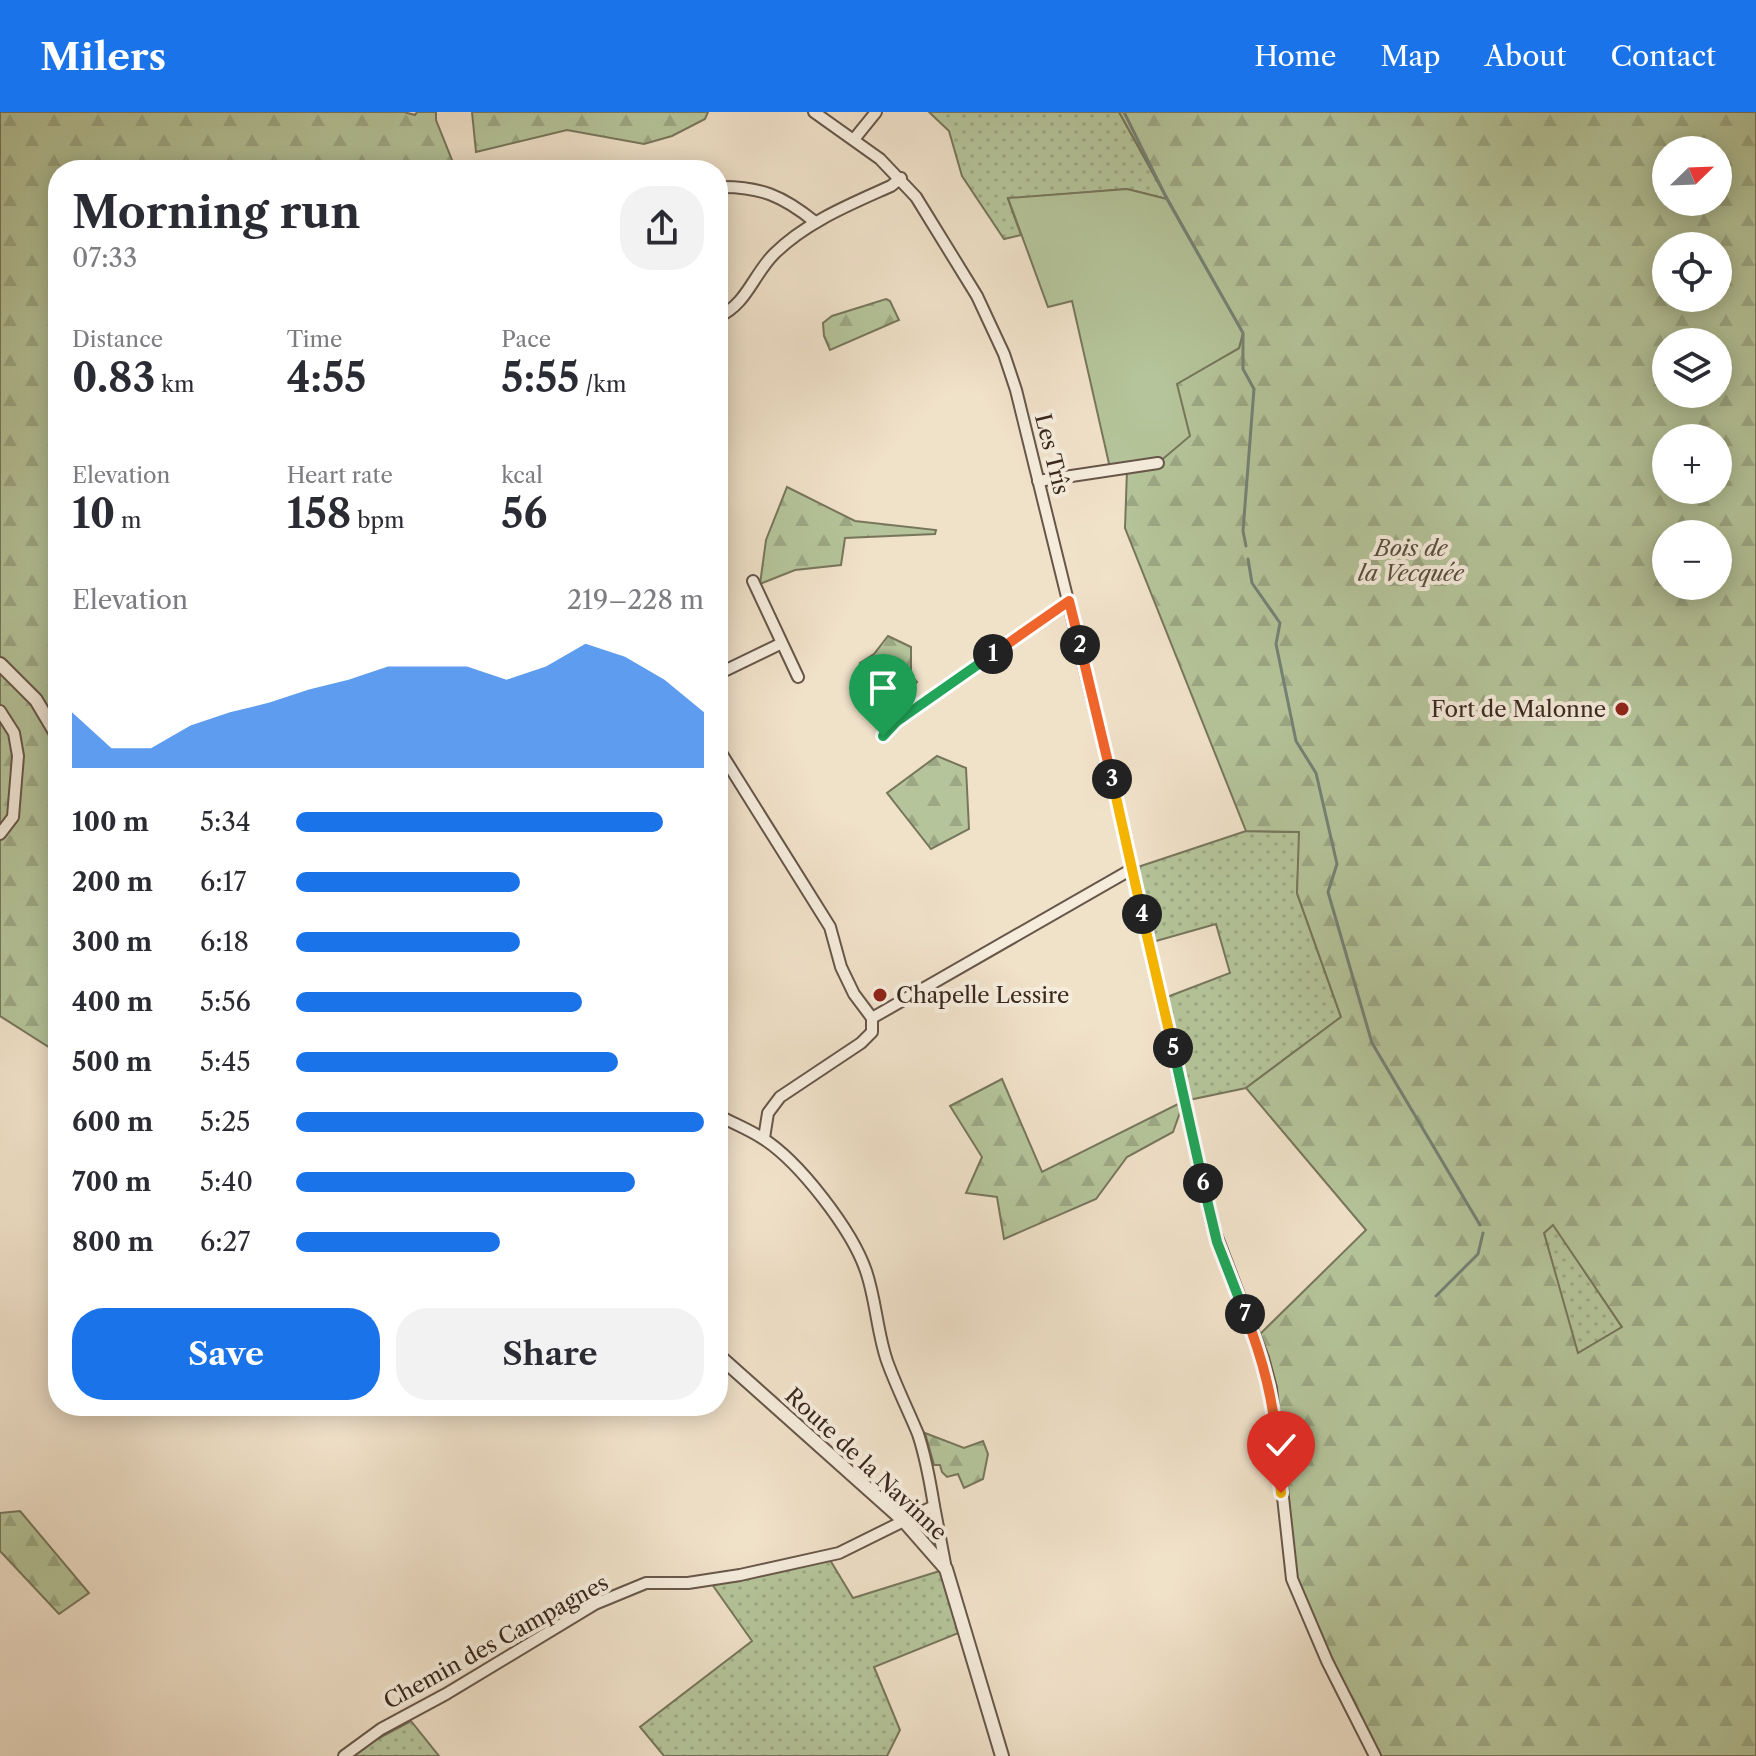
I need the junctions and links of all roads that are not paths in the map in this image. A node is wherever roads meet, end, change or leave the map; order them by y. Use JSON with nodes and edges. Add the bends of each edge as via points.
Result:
{"nodes":[{"id":1,"x":814,"y":112,"type":"edge"},
{"id":2,"x":876,"y":112,"type":"edge"},
{"id":3,"x":855,"y":138,"type":"junction"},
{"id":4,"x":901,"y":178,"type":"junction"},
{"id":5,"x":728,"y":187,"type":"edge"},
{"id":6,"x":815,"y":222,"type":"junction"},
{"id":7,"x":728,"y":310,"type":"edge"},
{"id":8,"x":1158,"y":463,"type":"dead end"},
{"id":9,"x":1038,"y":481,"type":"junction"},
{"id":10,"x":753,"y":581,"type":"dead end"},
{"id":11,"x":1069,"y":601,"type":"junction"},
{"id":12,"x":780,"y":644,"type":"junction"},
{"id":13,"x":0,"y":664,"type":"edge"},
{"id":14,"x":728,"y":669,"type":"edge"},
{"id":15,"x":798,"y":677,"type":"dead end"},
{"id":16,"x":0,"y":711,"type":"edge"},
{"id":17,"x":48,"y":720,"type":"edge"},
{"id":18,"x":883,"y":736,"type":"dead end"},
{"id":19,"x":728,"y":764,"type":"edge"},
{"id":20,"x":0,"y":834,"type":"edge"},
{"id":21,"x":1132,"y":869,"type":"junction"},
{"id":22,"x":872,"y":1018,"type":"junction"},
{"id":23,"x":728,"y":1120,"type":"edge"},
{"id":24,"x":764,"y":1138,"type":"junction"},
{"id":25,"x":728,"y":1364,"type":"edge"},
{"id":26,"x":934,"y":1506,"type":"junction"},
{"id":27,"x":904,"y":1521,"type":"junction"},
{"id":28,"x":946,"y":1569,"type":"junction"},
{"id":29,"x":344,"y":1756,"type":"edge"},
{"id":30,"x":1002,"y":1756,"type":"edge"},
{"id":31,"x":1375,"y":1756,"type":"edge"}],
"edges":[{"from":1,"to":3,"type":"street","name":"Les Trîs"},
{"from":2,"to":3,"type":"street"},
{"from":3,"to":4,"type":"street","name":"Les Trîs"},
{"from":4,"to":6,"type":"street"},
{"from":4,"to":9,"type":"street","name":"Les Trîs","via":[[988,317],[1016,390]]},
{"from":5,"to":6,"type":"street","via":[[766,192],[792,203]]},
{"from":6,"to":7,"type":"street","via":[[775,253],[742,301]]},
{"from":8,"to":9,"type":"street"},
{"from":9,"to":11,"type":"street","name":"Les Trîs"},
{"from":10,"to":12,"type":"street"},
{"from":11,"to":18,"type":"street"},
{"from":11,"to":21,"type":"street","name":"Les Trîs"},
{"from":12,"to":14,"type":"street"},
{"from":12,"to":15,"type":"street"},
{"from":13,"to":17,"type":"street"},
{"from":16,"to":20,"type":"street","via":[[14,733],[18,756],[13,817]]},
{"from":19,"to":22,"type":"street","via":[[830,927],[841,967]]},
{"from":21,"to":22,"type":"street"},
{"from":21,"to":31,"type":"street","name":"Les Trîs","via":[[1217,1242],[1271,1388],[1292,1579]]},
{"from":22,"to":24,"type":"street","via":[[872,1032],[861,1043],[780,1097],[768,1113]]},
{"from":23,"to":24,"type":"street"},
{"from":24,"to":26,"type":"street","via":[[816,1190],[858,1252],[885,1357],[922,1448]]},
{"from":25,"to":27,"type":"street","name":"Route de la Navinne"},
{"from":26,"to":27,"type":"street","name":"Chemin des Campagnes"},
{"from":26,"to":28,"type":"street"},
{"from":27,"to":28,"type":"street","name":"Route de la Navinne"},
{"from":27,"to":29,"type":"street","name":"Chemin des Campagnes","via":[[839,1553],[740,1575],[633,1588],[595,1604]]},
{"from":28,"to":30,"type":"street","name":"Route de la Navinne"}]}
